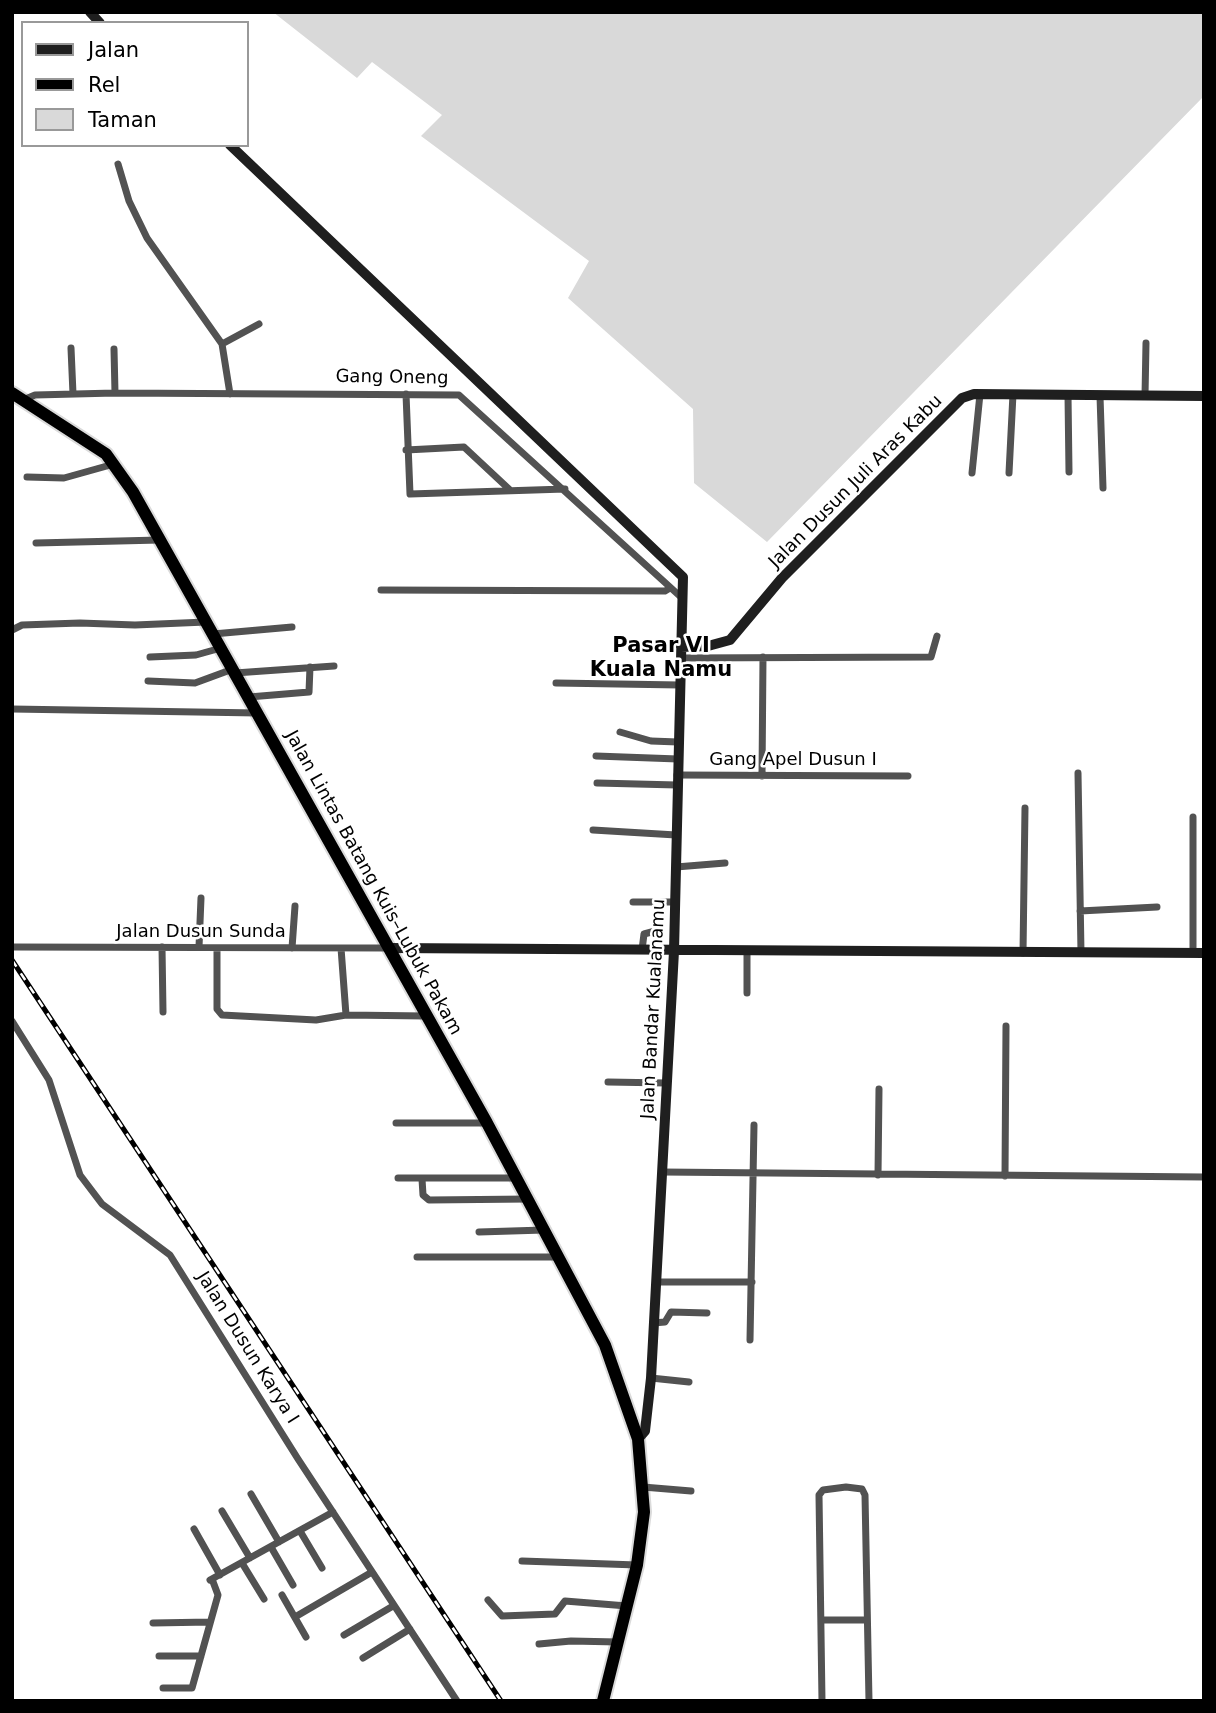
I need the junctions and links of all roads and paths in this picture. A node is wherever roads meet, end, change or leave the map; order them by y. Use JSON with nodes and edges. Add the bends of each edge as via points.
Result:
{"nodes":[{"id":1,"x":232,"y":147,"type":"edge"},
{"id":2,"x":118,"y":164,"type":"dead end"},
{"id":3,"x":259,"y":324,"type":"dead end"},
{"id":4,"x":1146,"y":343,"type":"dead end"},
{"id":5,"x":222,"y":344,"type":"junction"},
{"id":6,"x":71,"y":348,"type":"dead end"},
{"id":7,"x":114,"y":349,"type":"dead end"},
{"id":8,"x":116,"y":393,"type":"junction"},
{"id":9,"x":73,"y":394,"type":"junction"},
{"id":10,"x":230,"y":394,"type":"junction"},
{"id":11,"x":406,"y":394,"type":"junction"},
{"id":12,"x":979,"y":394,"type":"junction"},
{"id":13,"x":1013,"y":394,"type":"junction"},
{"id":14,"x":1068,"y":395,"type":"junction"},
{"id":15,"x":18,"y":396,"type":"edge"},
{"id":16,"x":1100,"y":396,"type":"junction"},
{"id":17,"x":1204,"y":396,"type":"edge"},
{"id":18,"x":1145,"y":397,"type":"junction"},
{"id":19,"x":406,"y":450,"type":"junction"},
{"id":20,"x":114,"y":464,"type":"junction"},
{"id":21,"x":1069,"y":472,"type":"dead end"},
{"id":22,"x":972,"y":473,"type":"dead end"},
{"id":23,"x":1009,"y":473,"type":"dead end"},
{"id":24,"x":27,"y":477,"type":"dead end"},
{"id":25,"x":1103,"y":488,"type":"dead end"},
{"id":26,"x":565,"y":489,"type":"junction"},
{"id":27,"x":510,"y":490,"type":"junction"},
{"id":28,"x":161,"y":540,"type":"junction"},
{"id":29,"x":36,"y":543,"type":"dead end"},
{"id":30,"x":670,"y":588,"type":"junction"},
{"id":31,"x":381,"y":590,"type":"dead end"},
{"id":32,"x":682,"y":598,"type":"junction"},
{"id":33,"x":292,"y":627,"type":"dead end"},
{"id":34,"x":211,"y":628,"type":"junction"},
{"id":35,"x":12,"y":629,"type":"edge"},
{"id":36,"x":937,"y":636,"type":"dead end"},
{"id":37,"x":221,"y":648,"type":"junction"},
{"id":38,"x":681,"y":652,"type":"junction"},
{"id":39,"x":708,"y":652,"type":"junction"},
{"id":40,"x":150,"y":657,"type":"dead end"},
{"id":41,"x":763,"y":657,"type":"junction"},
{"id":42,"x":334,"y":666,"type":"dead end"},
{"id":43,"x":310,"y":667,"type":"junction"},
{"id":44,"x":234,"y":671,"type":"junction"},
{"id":45,"x":148,"y":681,"type":"dead end"},
{"id":46,"x":556,"y":683,"type":"dead end"},
{"id":47,"x":680,"y":685,"type":"junction"},
{"id":48,"x":249,"y":697,"type":"junction"},
{"id":49,"x":12,"y":709,"type":"edge"},
{"id":50,"x":258,"y":713,"type":"junction"},
{"id":51,"x":620,"y":732,"type":"dead end"},
{"id":52,"x":678,"y":741,"type":"junction"},
{"id":53,"x":596,"y":756,"type":"dead end"},
{"id":54,"x":678,"y":759,"type":"junction"},
{"id":55,"x":1078,"y":774,"type":"dead end"},
{"id":56,"x":762,"y":776,"type":"junction"},
{"id":57,"x":908,"y":776,"type":"dead end"},
{"id":58,"x":677,"y":780,"type":"junction"},
{"id":59,"x":597,"y":783,"type":"dead end"},
{"id":60,"x":1025,"y":808,"type":"dead end"},
{"id":61,"x":1194,"y":817,"type":"dead end"},
{"id":62,"x":593,"y":830,"type":"dead end"},
{"id":63,"x":676,"y":835,"type":"junction"},
{"id":64,"x":724,"y":863,"type":"dead end"},
{"id":65,"x":676,"y":867,"type":"junction"},
{"id":66,"x":201,"y":898,"type":"dead end"},
{"id":67,"x":633,"y":902,"type":"dead end"},
{"id":68,"x":660,"y":902,"type":"junction"},
{"id":69,"x":675,"y":902,"type":"junction"},
{"id":70,"x":295,"y":906,"type":"dead end"},
{"id":71,"x":1157,"y":908,"type":"dead end"},
{"id":72,"x":1080,"y":911,"type":"junction"},
{"id":73,"x":659,"y":919,"type":"junction"},
{"id":74,"x":675,"y":919,"type":"junction"},
{"id":75,"x":12,"y":947,"type":"edge"},
{"id":76,"x":162,"y":947,"type":"junction"},
{"id":77,"x":199,"y":947,"type":"junction"},
{"id":78,"x":217,"y":947,"type":"junction"},
{"id":79,"x":292,"y":948,"type":"junction"},
{"id":80,"x":341,"y":948,"type":"junction"},
{"id":81,"x":389,"y":948,"type":"junction"},
{"id":82,"x":642,"y":950,"type":"junction"},
{"id":83,"x":674,"y":951,"type":"junction"},
{"id":84,"x":747,"y":951,"type":"junction"},
{"id":85,"x":1023,"y":953,"type":"junction"},
{"id":86,"x":1081,"y":953,"type":"junction"},
{"id":87,"x":1199,"y":953,"type":"edge"},
{"id":88,"x":747,"y":993,"type":"dead end"},
{"id":89,"x":163,"y":1012,"type":"dead end"},
{"id":90,"x":345,"y":1015,"type":"junction"},
{"id":91,"x":426,"y":1016,"type":"junction"},
{"id":92,"x":12,"y":1020,"type":"edge"},
{"id":93,"x":1006,"y":1027,"type":"dead end"},
{"id":94,"x":608,"y":1082,"type":"dead end"},
{"id":95,"x":666,"y":1083,"type":"junction"},
{"id":96,"x":878,"y":1089,"type":"dead end"},
{"id":97,"x":396,"y":1123,"type":"dead end"},
{"id":98,"x":488,"y":1123,"type":"junction"},
{"id":99,"x":754,"y":1125,"type":"dead end"},
{"id":100,"x":662,"y":1172,"type":"junction"},
{"id":101,"x":755,"y":1173,"type":"junction"},
{"id":102,"x":878,"y":1175,"type":"junction"},
{"id":103,"x":1005,"y":1176,"type":"junction"},
{"id":104,"x":1204,"y":1177,"type":"edge"},
{"id":105,"x":398,"y":1178,"type":"dead end"},
{"id":106,"x":517,"y":1178,"type":"junction"},
{"id":107,"x":422,"y":1179,"type":"junction"},
{"id":108,"x":529,"y":1199,"type":"junction"},
{"id":109,"x":544,"y":1230,"type":"junction"},
{"id":110,"x":479,"y":1232,"type":"dead end"},
{"id":111,"x":417,"y":1257,"type":"dead end"},
{"id":112,"x":559,"y":1257,"type":"junction"},
{"id":113,"x":656,"y":1282,"type":"junction"},
{"id":114,"x":752,"y":1282,"type":"junction"},
{"id":115,"x":707,"y":1313,"type":"dead end"},
{"id":116,"x":653,"y":1323,"type":"junction"},
{"id":117,"x":750,"y":1340,"type":"dead end"},
{"id":118,"x":651,"y":1378,"type":"junction"},
{"id":119,"x":690,"y":1382,"type":"dead end"},
{"id":120,"x":638,"y":1440,"type":"junction"},
{"id":121,"x":643,"y":1487,"type":"junction"},
{"id":122,"x":691,"y":1491,"type":"dead end"},
{"id":123,"x":251,"y":1494,"type":"dead end"},
{"id":124,"x":222,"y":1511,"type":"dead end"},
{"id":125,"x":333,"y":1513,"type":"junction"},
{"id":126,"x":194,"y":1530,"type":"dead end"},
{"id":127,"x":300,"y":1531,"type":"junction"},
{"id":128,"x":275,"y":1545,"type":"junction"},
{"id":129,"x":250,"y":1558,"type":"junction"},
{"id":130,"x":522,"y":1561,"type":"dead end"},
{"id":131,"x":242,"y":1563,"type":"junction"},
{"id":132,"x":637,"y":1565,"type":"junction"},
{"id":133,"x":322,"y":1568,"type":"dead end"},
{"id":134,"x":372,"y":1572,"type":"junction"},
{"id":135,"x":220,"y":1574,"type":"junction"},
{"id":136,"x":293,"y":1585,"type":"dead end"},
{"id":137,"x":282,"y":1595,"type":"dead end"},
{"id":138,"x":264,"y":1599,"type":"dead end"},
{"id":139,"x":488,"y":1600,"type":"dead end"},
{"id":140,"x":393,"y":1606,"type":"junction"},
{"id":141,"x":627,"y":1606,"type":"junction"},
{"id":142,"x":295,"y":1617,"type":"junction"},
{"id":143,"x":821,"y":1620,"type":"junction"},
{"id":144,"x":867,"y":1620,"type":"junction"},
{"id":145,"x":211,"y":1622,"type":"junction"},
{"id":146,"x":153,"y":1623,"type":"dead end"},
{"id":147,"x":410,"y":1629,"type":"junction"},
{"id":148,"x":344,"y":1635,"type":"dead end"},
{"id":149,"x":306,"y":1637,"type":"dead end"},
{"id":150,"x":619,"y":1642,"type":"junction"},
{"id":151,"x":539,"y":1644,"type":"dead end"},
{"id":152,"x":159,"y":1656,"type":"dead end"},
{"id":153,"x":201,"y":1656,"type":"junction"},
{"id":154,"x":363,"y":1658,"type":"dead end"},
{"id":155,"x":163,"y":1689,"type":"dead end"},
{"id":156,"x":455,"y":1700,"type":"edge"},
{"id":157,"x":603,"y":1701,"type":"edge"},
{"id":158,"x":822,"y":1701,"type":"edge"},
{"id":159,"x":869,"y":1701,"type":"edge"}],
"edges":[{"from":1,"to":32,"type":"street","name":"Jalan Bandar Kualanamu","via":[[683,577]]},
{"from":2,"to":5,"type":"street","via":[[146,238]]},
{"from":3,"to":5,"type":"street"},
{"from":4,"to":18,"type":"street"},
{"from":5,"to":10,"type":"street"},
{"from":6,"to":9,"type":"street"},
{"from":7,"to":8,"type":"street"},
{"from":8,"to":9,"type":"street","name":"Gang Oneng"},
{"from":8,"to":10,"type":"street","name":"Gang Oneng"},
{"from":9,"to":15,"type":"street","name":"Gang Oneng"},
{"from":10,"to":11,"type":"street","name":"Gang Oneng"},
{"from":11,"to":19,"type":"street"},
{"from":11,"to":26,"type":"street","name":"Gang Oneng","via":[[465,398]]},
{"from":12,"to":13,"type":"street","name":"Jalan Dusun Juli Aras Kabu"},
{"from":12,"to":22,"type":"street"},
{"from":12,"to":39,"type":"street","name":"Jalan Dusun Juli Aras Kabu","via":[[962,398],[926,431],[782,578],[730,640]]},
{"from":13,"to":14,"type":"street","name":"Jalan Dusun Juli Aras Kabu"},
{"from":13,"to":23,"type":"street"},
{"from":14,"to":16,"type":"street","name":"Jalan Dusun Juli Aras Kabu"},
{"from":14,"to":21,"type":"street"},
{"from":15,"to":20,"type":"highway","name":"Jalan Lintas Batang Kuis–Lubuk Pakam"},
{"from":16,"to":18,"type":"street","name":"Jalan Dusun Juli Aras Kabu"},
{"from":16,"to":25,"type":"street"},
{"from":17,"to":18,"type":"street","name":"Jalan Dusun Juli Aras Kabu"},
{"from":19,"to":27,"type":"street","via":[[464,447]]},
{"from":19,"to":27,"type":"street","via":[[410,494]]},
{"from":20,"to":24,"type":"street","via":[[64,478]]},
{"from":20,"to":28,"type":"highway","name":"Jalan Lintas Batang Kuis–Lubuk Pakam"},
{"from":26,"to":27,"type":"street"},
{"from":26,"to":30,"type":"street","name":"Gang Oneng"},
{"from":28,"to":29,"type":"street"},
{"from":28,"to":34,"type":"highway","name":"Jalan Lintas Batang Kuis–Lubuk Pakam"},
{"from":30,"to":31,"type":"street"},
{"from":30,"to":32,"type":"street","name":"Gang Oneng"},
{"from":32,"to":38,"type":"street","name":"Jalan Bandar Kualanamu"},
{"from":33,"to":34,"type":"street"},
{"from":34,"to":35,"type":"street","via":[[80,623]]},
{"from":34,"to":37,"type":"highway","name":"Jalan Lintas Batang Kuis–Lubuk Pakam"},
{"from":36,"to":41,"type":"street","via":[[932,657]]},
{"from":37,"to":40,"type":"street","via":[[197,655]]},
{"from":37,"to":44,"type":"highway","name":"Jalan Lintas Batang Kuis–Lubuk Pakam"},
{"from":38,"to":39,"type":"street","name":"Jalan Dusun Juli Aras Kabu"},
{"from":38,"to":47,"type":"street","name":"Jalan Bandar Kualanamu"},
{"from":39,"to":41,"type":"street"},
{"from":41,"to":56,"type":"street"},
{"from":42,"to":43,"type":"street"},
{"from":43,"to":44,"type":"street"},
{"from":43,"to":48,"type":"street","via":[[309,692]]},
{"from":44,"to":45,"type":"street","via":[[195,683]]},
{"from":44,"to":48,"type":"highway","name":"Jalan Lintas Batang Kuis–Lubuk Pakam"},
{"from":46,"to":47,"type":"street"},
{"from":47,"to":52,"type":"street","name":"Jalan Bandar Kualanamu"},
{"from":48,"to":50,"type":"highway","name":"Jalan Lintas Batang Kuis–Lubuk Pakam"},
{"from":49,"to":50,"type":"street"},
{"from":50,"to":81,"type":"highway","name":"Jalan Lintas Batang Kuis–Lubuk Pakam"},
{"from":51,"to":52,"type":"street","via":[[651,741]]},
{"from":52,"to":54,"type":"street","name":"Jalan Bandar Kualanamu"},
{"from":53,"to":54,"type":"street"},
{"from":54,"to":58,"type":"street","name":"Jalan Bandar Kualanamu"},
{"from":55,"to":72,"type":"street"},
{"from":56,"to":57,"type":"street","name":"Gang Apel Dusun I"},
{"from":56,"to":58,"type":"street","name":"Gang Apel Dusun I"},
{"from":58,"to":59,"type":"street","name":"Gang Apel Dusun I"},
{"from":58,"to":63,"type":"street","name":"Jalan Bandar Kualanamu"},
{"from":60,"to":85,"type":"street"},
{"from":61,"to":87,"type":"street"},
{"from":62,"to":63,"type":"street"},
{"from":63,"to":65,"type":"street","name":"Jalan Bandar Kualanamu"},
{"from":64,"to":65,"type":"street"},
{"from":65,"to":69,"type":"street","name":"Jalan Bandar Kualanamu"},
{"from":66,"to":77,"type":"street"},
{"from":67,"to":68,"type":"street"},
{"from":68,"to":69,"type":"street"},
{"from":68,"to":73,"type":"street"},
{"from":69,"to":74,"type":"street","name":"Jalan Bandar Kualanamu"},
{"from":70,"to":79,"type":"street"},
{"from":71,"to":72,"type":"street"},
{"from":72,"to":86,"type":"street"},
{"from":73,"to":74,"type":"street"},
{"from":73,"to":82,"type":"street","via":[[657,932],[644,934]]},
{"from":74,"to":83,"type":"street","name":"Jalan Bandar Kualanamu"},
{"from":75,"to":76,"type":"street","name":"Jalan Dusun Sunda"},
{"from":76,"to":77,"type":"street","name":"Jalan Dusun Sunda"},
{"from":76,"to":89,"type":"street"},
{"from":77,"to":78,"type":"street","name":"Jalan Dusun Sunda"},
{"from":78,"to":79,"type":"street","name":"Jalan Dusun Sunda"},
{"from":78,"to":90,"type":"street","via":[[219,1014],[316,1020]]},
{"from":79,"to":80,"type":"street","name":"Jalan Dusun Sunda"},
{"from":80,"to":81,"type":"street","name":"Jalan Dusun Sunda"},
{"from":80,"to":90,"type":"street"},
{"from":81,"to":82,"type":"street"},
{"from":81,"to":91,"type":"highway","name":"Jalan Lintas Batang Kuis–Lubuk Pakam"},
{"from":82,"to":83,"type":"street"},
{"from":83,"to":84,"type":"street"},
{"from":83,"to":95,"type":"street","name":"Jalan Bandar Kualanamu"},
{"from":84,"to":85,"type":"street"},
{"from":84,"to":88,"type":"street"},
{"from":85,"to":86,"type":"street"},
{"from":86,"to":87,"type":"street"},
{"from":90,"to":91,"type":"street"},
{"from":91,"to":98,"type":"highway","name":"Jalan Lintas Batang Kuis–Lubuk Pakam"},
{"from":92,"to":125,"type":"street","name":"Jalan Dusun Karya I","via":[[49,1080],[79,1175],[102,1204],[170,1255]]},
{"from":93,"to":103,"type":"street"},
{"from":94,"to":95,"type":"street"},
{"from":95,"to":100,"type":"street","name":"Jalan Bandar Kualanamu"},
{"from":96,"to":102,"type":"street"},
{"from":97,"to":98,"type":"street"},
{"from":98,"to":106,"type":"highway","name":"Jalan Lintas Batang Kuis–Lubuk Pakam"},
{"from":99,"to":101,"type":"street"},
{"from":100,"to":101,"type":"street"},
{"from":100,"to":113,"type":"street","name":"Jalan Bandar Kualanamu"},
{"from":101,"to":102,"type":"street"},
{"from":101,"to":114,"type":"street"},
{"from":102,"to":103,"type":"street"},
{"from":103,"to":104,"type":"street"},
{"from":105,"to":107,"type":"street"},
{"from":106,"to":107,"type":"street"},
{"from":106,"to":108,"type":"highway","name":"Jalan Lintas Batang Kuis–Lubuk Pakam"},
{"from":107,"to":108,"type":"street","via":[[423,1195],[429,1200]]},
{"from":108,"to":109,"type":"highway","name":"Jalan Lintas Batang Kuis–Lubuk Pakam"},
{"from":109,"to":110,"type":"street"},
{"from":109,"to":112,"type":"highway","name":"Jalan Lintas Batang Kuis–Lubuk Pakam"},
{"from":111,"to":112,"type":"street"},
{"from":112,"to":120,"type":"highway","name":"Jalan Lintas Batang Kuis–Lubuk Pakam","via":[[617,1371]]},
{"from":113,"to":114,"type":"street"},
{"from":113,"to":116,"type":"street","name":"Jalan Bandar Kualanamu"},
{"from":114,"to":117,"type":"street"},
{"from":115,"to":116,"type":"street","via":[[671,1312],[664,1322]]},
{"from":116,"to":118,"type":"street","name":"Jalan Bandar Kualanamu"},
{"from":118,"to":119,"type":"street"},
{"from":118,"to":120,"type":"street","name":"Jalan Bandar Kualanamu","via":[[645,1431]]},
{"from":120,"to":121,"type":"highway","name":"Jalan Lintas Batang Kuis–Lubuk Pakam"},
{"from":121,"to":122,"type":"street"},
{"from":121,"to":132,"type":"highway","name":"Jalan Lintas Batang Kuis–Lubuk Pakam"},
{"from":123,"to":128,"type":"street"},
{"from":124,"to":129,"type":"street"},
{"from":125,"to":127,"type":"street"},
{"from":125,"to":134,"type":"street","name":"Jalan Dusun Karya I"},
{"from":126,"to":135,"type":"street"},
{"from":127,"to":128,"type":"street"},
{"from":127,"to":133,"type":"street"},
{"from":128,"to":129,"type":"street"},
{"from":128,"to":136,"type":"street"},
{"from":129,"to":131,"type":"street"},
{"from":130,"to":132,"type":"street"},
{"from":131,"to":135,"type":"street"},
{"from":131,"to":138,"type":"street"},
{"from":132,"to":141,"type":"highway","name":"Jalan Lintas Batang Kuis–Lubuk Pakam"},
{"from":134,"to":140,"type":"street","name":"Jalan Dusun Karya I"},
{"from":134,"to":142,"type":"street"},
{"from":135,"to":145,"type":"street","via":[[211,1580],[218,1595]]},
{"from":137,"to":142,"type":"street"},
{"from":139,"to":141,"type":"street","via":[[502,1616],[555,1614],[565,1601]]},
{"from":140,"to":147,"type":"street","name":"Jalan Dusun Karya I"},
{"from":140,"to":148,"type":"street"},
{"from":141,"to":150,"type":"highway","name":"Jalan Lintas Batang Kuis–Lubuk Pakam"},
{"from":142,"to":149,"type":"street"},
{"from":143,"to":144,"type":"street"},
{"from":143,"to":144,"type":"street","via":[[819,1495],[823,1490],[846,1487],[862,1489],[865,1495]]},
{"from":143,"to":158,"type":"street"},
{"from":144,"to":159,"type":"street"},
{"from":145,"to":146,"type":"street"},
{"from":145,"to":153,"type":"street"},
{"from":147,"to":154,"type":"street"},
{"from":147,"to":156,"type":"street","name":"Jalan Dusun Karya I"},
{"from":150,"to":151,"type":"street"},
{"from":150,"to":157,"type":"highway","name":"Jalan Lintas Batang Kuis–Lubuk Pakam"},
{"from":152,"to":153,"type":"street"},
{"from":153,"to":155,"type":"street","via":[[192,1688]]}]}
